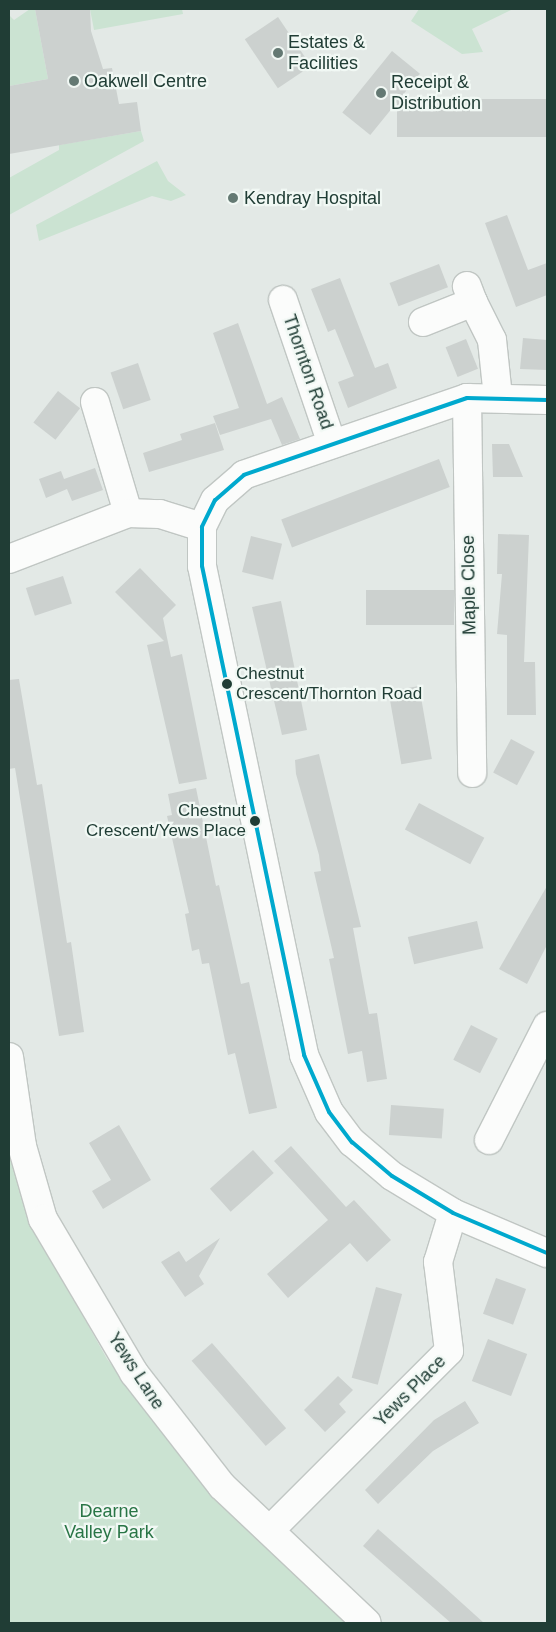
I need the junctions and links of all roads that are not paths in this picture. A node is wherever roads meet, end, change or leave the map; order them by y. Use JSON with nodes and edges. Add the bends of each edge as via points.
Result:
{"nodes":[{"id":1,"x":283,"y":300,"type":"dead end"},
{"id":2,"x":423,"y":322,"type":"dead end"},
{"id":3,"x":498,"y":397,"type":"junction"},
{"id":4,"x":467,"y":398,"type":"junction"},
{"id":5,"x":547,"y":400,"type":"edge"},
{"id":6,"x":94,"y":402,"type":"dead end"},
{"id":7,"x":332,"y":444,"type":"junction"},
{"id":8,"x":128,"y":513,"type":"junction"},
{"id":9,"x":202,"y":526,"type":"junction"},
{"id":10,"x":9,"y":560,"type":"edge"},
{"id":11,"x":472,"y":773,"type":"dead end"},
{"id":12,"x":547,"y":1026,"type":"edge"},
{"id":13,"x":9,"y":1058,"type":"edge"},
{"id":14,"x":489,"y":1140,"type":"dead end"},
{"id":15,"x":454,"y":1213,"type":"junction"},
{"id":16,"x":547,"y":1253,"type":"edge"},
{"id":17,"x":270,"y":1530,"type":"junction"},
{"id":18,"x":367,"y":1623,"type":"edge"}],
"edges":[{"from":1,"to":7,"type":"street","name":"Thornton Road"},
{"from":2,"to":3,"type":"street","via":[[470,294],[492,340]]},
{"from":3,"to":4,"type":"street","name":"Thornton Road"},
{"from":3,"to":5,"type":"street","name":"Thornton Road"},
{"from":4,"to":7,"type":"street","name":"Thornton Road"},
{"from":4,"to":11,"type":"street","name":"Maple Close"},
{"from":6,"to":8,"type":"street"},
{"from":7,"to":9,"type":"street","name":"Thornton Road","via":[[244,475],[215,500]]},
{"from":8,"to":9,"type":"street","via":[[160,514]]},
{"from":8,"to":10,"type":"street"},
{"from":9,"to":15,"type":"street","via":[[202,566],[309,1072],[329,1112],[352,1142],[392,1176]]},
{"from":12,"to":14,"type":"street"},
{"from":13,"to":17,"type":"street","name":"Yews Lane","via":[[22,1146],[43,1220],[134,1373],[169,1421],[222,1486]]},
{"from":15,"to":16,"type":"street"},
{"from":15,"to":17,"type":"street","name":"Yews Place","via":[[438,1262],[450,1351]]},
{"from":17,"to":18,"type":"street","name":"Yews Lane"}]}
